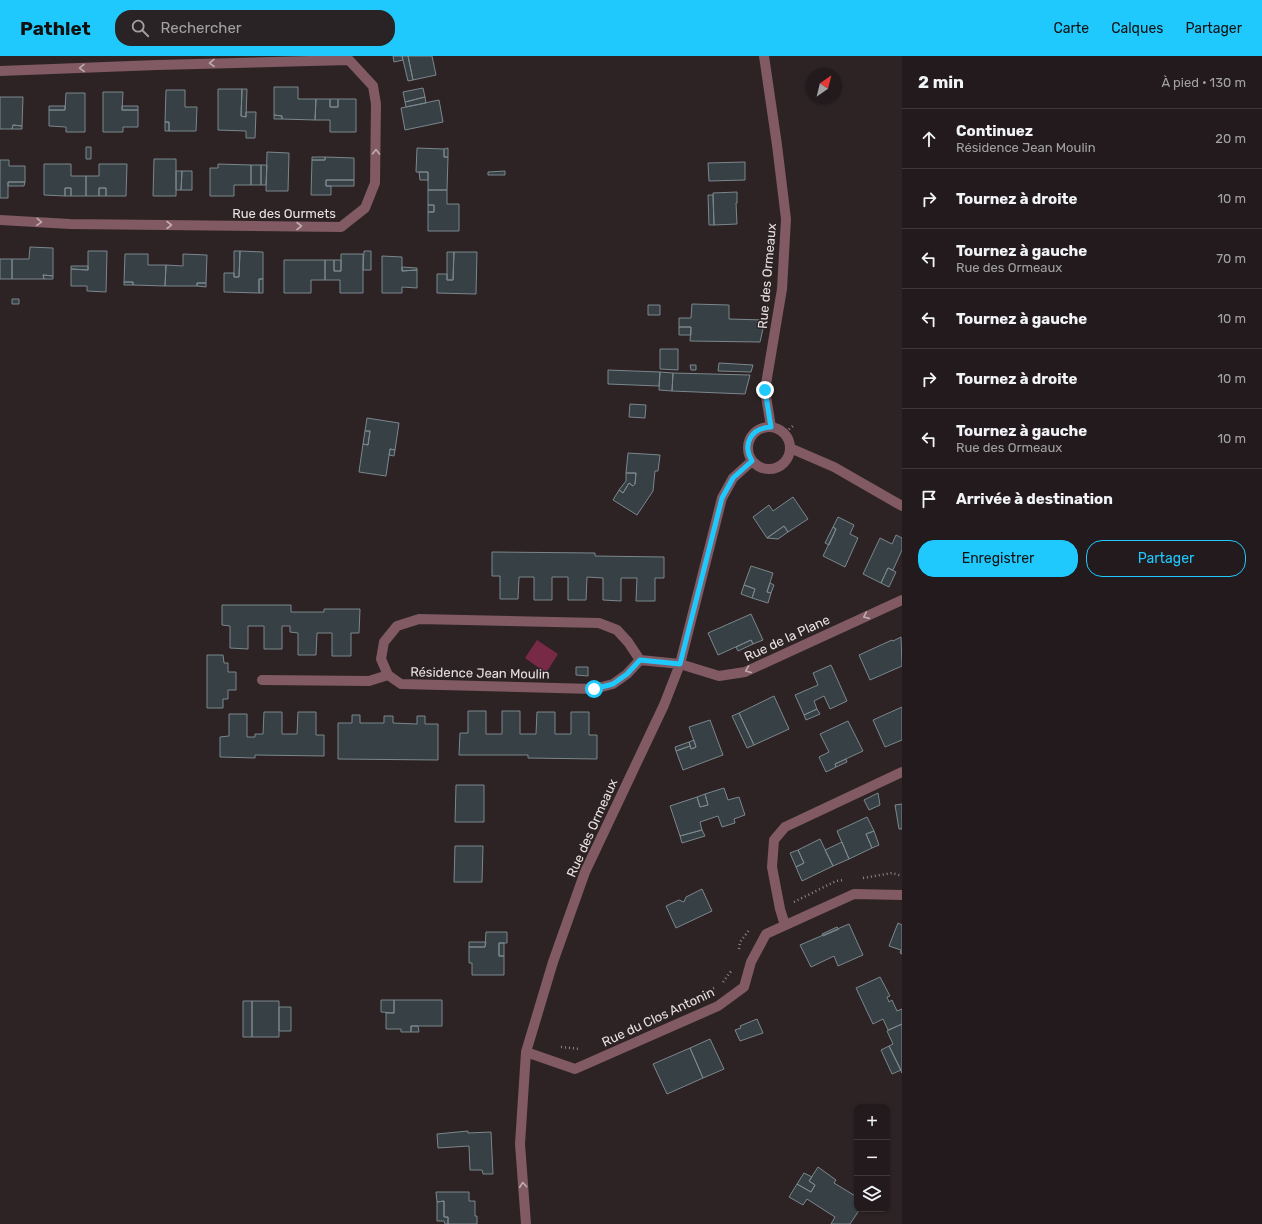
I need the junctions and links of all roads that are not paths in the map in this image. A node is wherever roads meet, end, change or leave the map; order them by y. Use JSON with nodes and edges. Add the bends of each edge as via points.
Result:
{"nodes":[{"id":1,"x":764,"y":56,"type":"edge"},
{"id":2,"x":0,"y":71,"type":"edge"},
{"id":3,"x":0,"y":220,"type":"edge"},
{"id":4,"x":771,"y":427,"type":"junction"},
{"id":5,"x":790,"y":448,"type":"junction"},
{"id":6,"x":752,"y":461,"type":"junction"},
{"id":7,"x":902,"y":506,"type":"edge"},
{"id":8,"x":902,"y":600,"type":"edge"},
{"id":9,"x":640,"y":660,"type":"junction"},
{"id":10,"x":680,"y":664,"type":"junction"},
{"id":11,"x":388,"y":675,"type":"junction"},
{"id":12,"x":262,"y":680,"type":"dead end"},
{"id":13,"x":902,"y":772,"type":"edge"},
{"id":14,"x":902,"y":895,"type":"edge"},
{"id":15,"x":785,"y":925,"type":"junction"},
{"id":16,"x":526,"y":1052,"type":"junction"},
{"id":17,"x":526,"y":1224,"type":"edge"}],
"edges":[{"from":1,"to":4,"type":"street","name":"Rue des Ormeaux","via":[[786,219],[782,289],[765,390]]},
{"from":3,"to":2,"type":"street","name":"Rue des Ourmets","one_way":true,"via":[[70,224],[341,226],[365,208],[375,183],[376,104],[373,86],[349,60]]},
{"from":4,"to":5,"type":"street","via":[[785,434]]},
{"from":4,"to":6,"type":"street","via":[[764,427],[752,435],[748,448]]},
{"from":5,"to":6,"type":"street","via":[[785,462],[772,469],[765,469]]},
{"from":5,"to":7,"type":"street","via":[[834,467]]},
{"from":6,"to":10,"type":"street","name":"Rue des Ormeaux","via":[[733,478],[722,498]]},
{"from":8,"to":10,"type":"street","name":"Rue de la Plane","one_way":true,"via":[[745,672],[719,676]]},
{"from":9,"to":10,"type":"street","name":"Rue de la Plane"},
{"from":9,"to":11,"type":"street","name":"Résidence Jean Moulin","via":[[613,684],[594,689],[401,684]]},
{"from":9,"to":11,"type":"street","via":[[617,630],[599,623],[420,619],[397,626],[384,642],[381,659]]},
{"from":10,"to":16,"type":"street","name":"Rue des Ormeaux","via":[[664,705],[585,872],[553,962]]},
{"from":11,"to":12,"type":"street","via":[[369,680]]},
{"from":13,"to":15,"type":"street","via":[[784,827],[774,840],[772,867]]},
{"from":14,"to":15,"type":"street","name":"Rue du Clos Antonin","via":[[854,894]]},
{"from":15,"to":16,"type":"street","name":"Rue du Clos Antonin","via":[[766,934],[751,962],[744,987],[718,1006],[575,1069]]},
{"from":17,"to":16,"type":"street","name":"Rue des Ormeaux","one_way":true,"via":[[520,1144]]}]}
